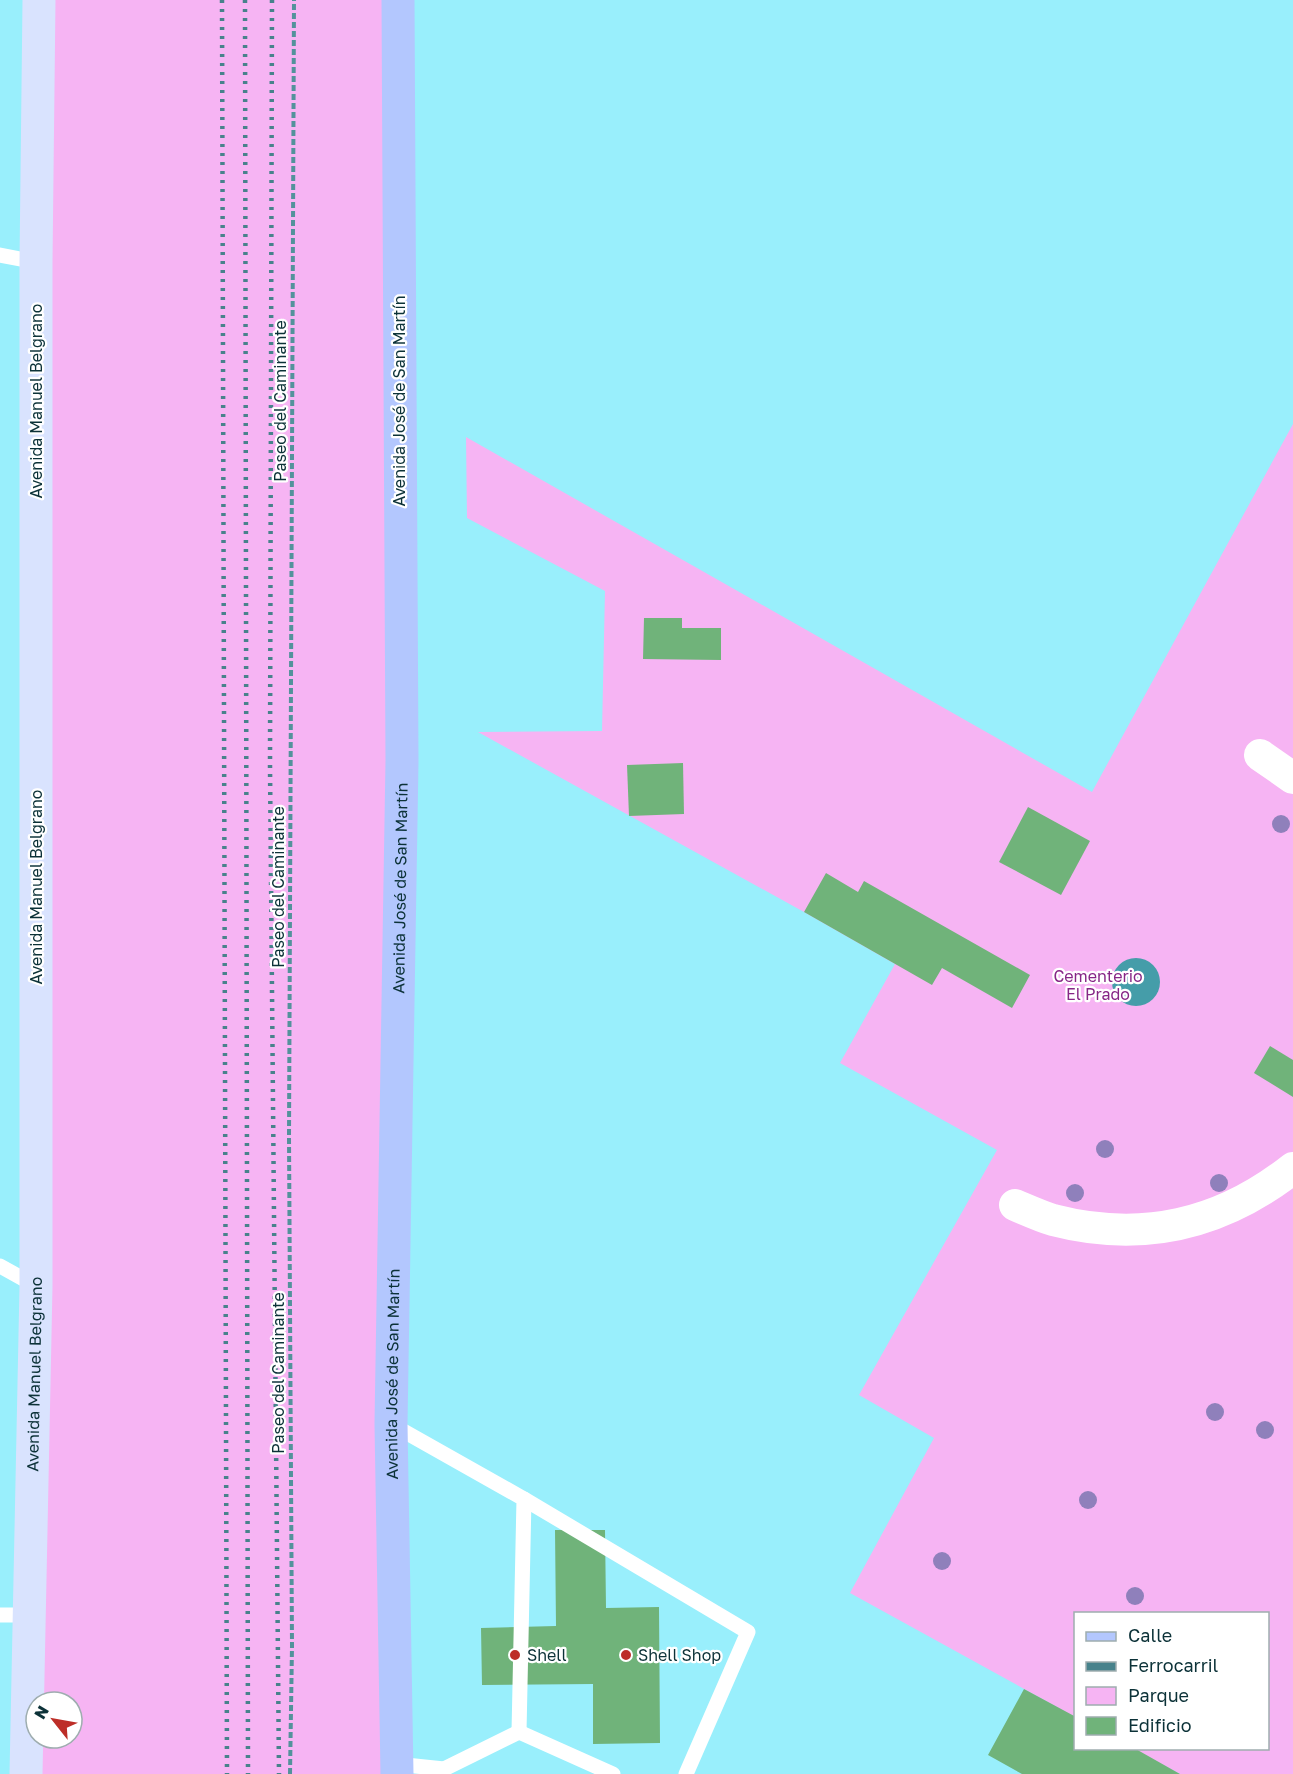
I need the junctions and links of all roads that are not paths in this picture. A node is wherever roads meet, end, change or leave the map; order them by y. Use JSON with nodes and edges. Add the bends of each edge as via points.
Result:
{"nodes":[{"id":1,"x":39,"y":0,"type":"edge"},
{"id":2,"x":398,"y":0,"type":"edge"},
{"id":3,"x":0,"y":255,"type":"edge"},
{"id":4,"x":36,"y":262,"type":"junction"},
{"id":5,"x":1260,"y":755,"type":"dead end"},
{"id":6,"x":1293,"y":778,"type":"edge"},
{"id":7,"x":1293,"y":1168,"type":"edge"},
{"id":8,"x":1014,"y":1205,"type":"dead end"},
{"id":9,"x":0,"y":1266,"type":"edge"},
{"id":10,"x":36,"y":1286,"type":"junction"},
{"id":11,"x":391,"y":1424,"type":"junction"},
{"id":12,"x":524,"y":1499,"type":"junction"},
{"id":13,"x":15,"y":1615,"type":"edge"},
{"id":14,"x":519,"y":1732,"type":"junction"},
{"id":15,"x":396,"y":1769,"type":"edge"},
{"id":16,"x":26,"y":1774,"type":"edge"},
{"id":17,"x":613,"y":1774,"type":"edge"},
{"id":18,"x":686,"y":1774,"type":"edge"}],
"edges":[{"from":1,"to":4,"type":"main road","name":"Avenida Manuel Belgrano"},
{"from":2,"to":11,"type":"main road","name":"Avenida José de San Martín","via":[[402,760]]},
{"from":3,"to":4,"type":"lane"},
{"from":4,"to":10,"type":"main road","name":"Avenida Manuel Belgrano"},
{"from":5,"to":6,"type":"street"},
{"from":7,"to":8,"type":"street","via":[[1256,1195],[1226,1210],[1164,1228],[1091,1228]]},
{"from":9,"to":10,"type":"lane"},
{"from":10,"to":13,"type":"main road","name":"Avenida Manuel Belgrano"},
{"from":11,"to":12,"type":"lane"},
{"from":11,"to":15,"type":"main road","name":"Avenida José de San Martín"},
{"from":12,"to":14,"type":"lane"},
{"from":12,"to":18,"type":"lane","via":[[748,1632]]},
{"from":13,"to":16,"type":"main road","name":"Avenida Manuel Belgrano"},
{"from":14,"to":15,"type":"lane","via":[[444,1769]]},
{"from":14,"to":17,"type":"lane"}]}
